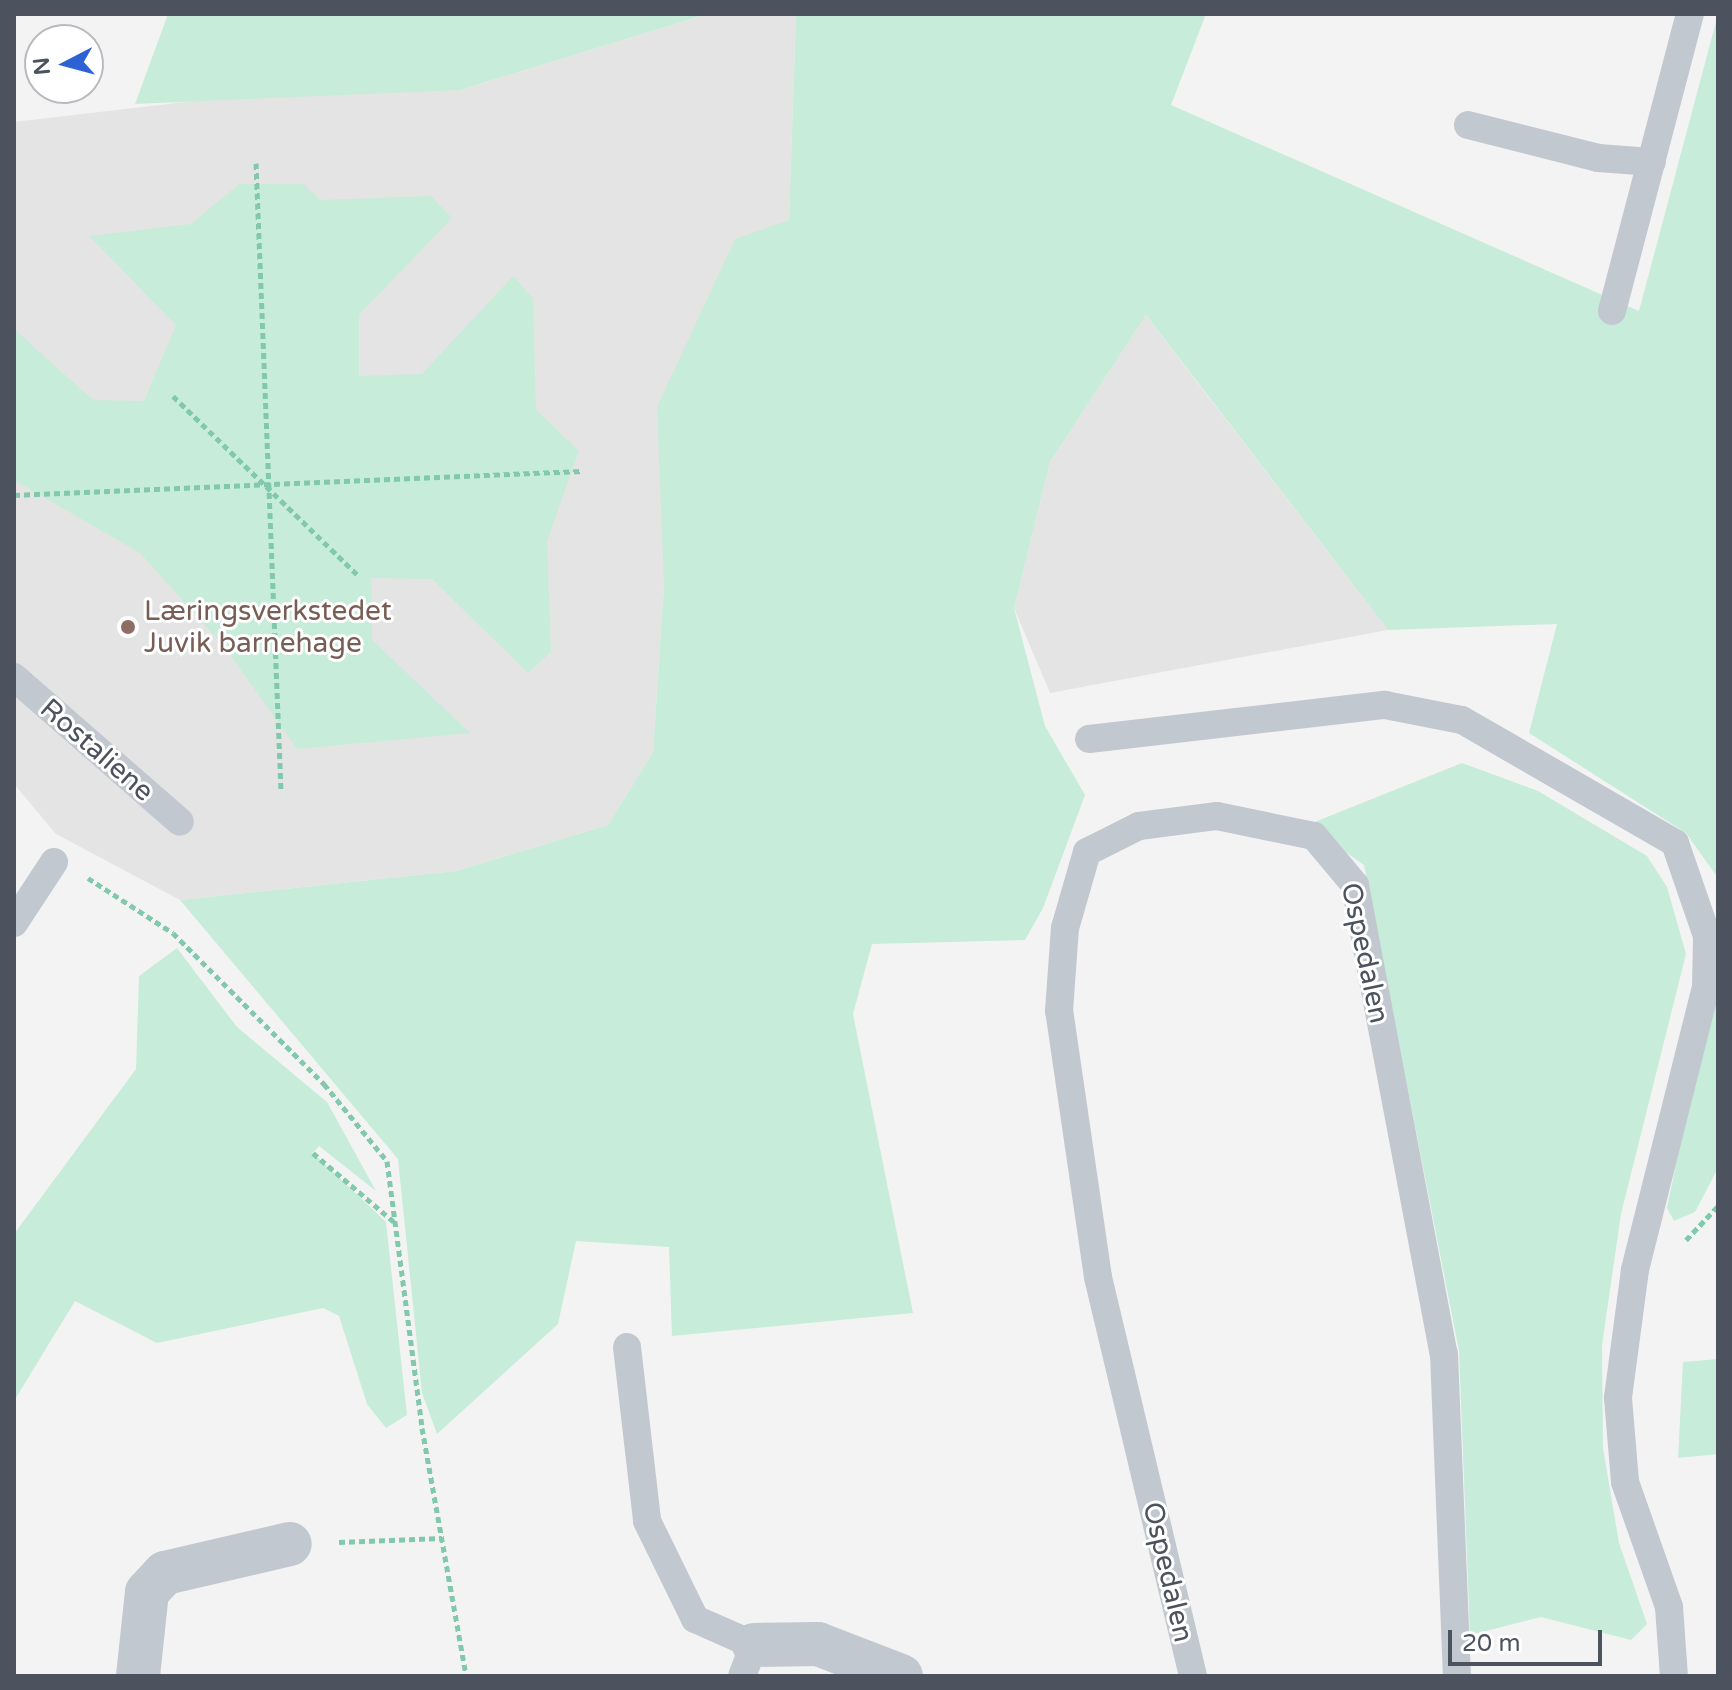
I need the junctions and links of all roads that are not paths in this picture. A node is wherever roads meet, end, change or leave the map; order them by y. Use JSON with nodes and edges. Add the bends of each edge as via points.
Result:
{"nodes":[{"id":1,"x":1690,"y":14,"type":"edge"},
{"id":2,"x":1468,"y":125,"type":"dead end"},
{"id":3,"x":1652,"y":162,"type":"junction"},
{"id":4,"x":1612,"y":311,"type":"dead end"},
{"id":5,"x":14,"y":677,"type":"edge"},
{"id":6,"x":1089,"y":739,"type":"dead end"},
{"id":7,"x":180,"y":822,"type":"dead end"},
{"id":8,"x":54,"y":862,"type":"road end"},
{"id":9,"x":14,"y":923,"type":"edge"},
{"id":10,"x":627,"y":1347,"type":"dead end"},
{"id":11,"x":290,"y":1544,"type":"road end"},
{"id":12,"x":748,"y":1660,"type":"edge"},
{"id":13,"x":138,"y":1676,"type":"edge"},
{"id":14,"x":901,"y":1676,"type":"edge"},
{"id":15,"x":1193,"y":1676,"type":"edge"},
{"id":16,"x":1457,"y":1676,"type":"edge"},
{"id":17,"x":1674,"y":1676,"type":"edge"}],
"edges":[{"from":1,"to":3,"type":"lane"},
{"from":2,"to":3,"type":"lane","via":[[1598,158]]},
{"from":3,"to":4,"type":"lane"},
{"from":5,"to":7,"type":"lane","name":"Rostaliene"},
{"from":6,"to":17,"type":"lane","via":[[1385,705],[1462,720],[1675,843],[1707,936],[1706,987],[1635,1270],[1618,1398],[1625,1482],[1669,1607]]},
{"from":8,"to":9,"type":"lane"},
{"from":10,"to":12,"type":"lane","via":[[647,1521],[695,1619]]},
{"from":11,"to":13,"type":"street","via":[[165,1573],[147,1592]]},
{"from":12,"to":14,"type":"street","via":[[818,1644]]},
{"from":15,"to":16,"type":"lane","name":"Ospedalen","via":[[1098,1277],[1059,1011],[1065,928],[1087,852],[1139,826],[1217,816],[1314,836],[1355,885],[1444,1354]]}]}
